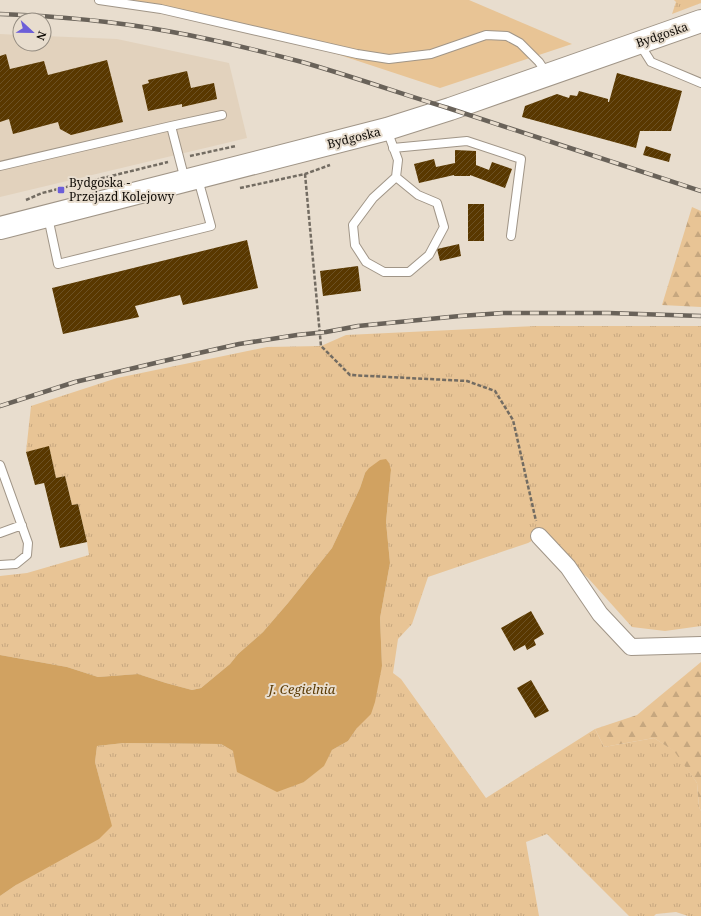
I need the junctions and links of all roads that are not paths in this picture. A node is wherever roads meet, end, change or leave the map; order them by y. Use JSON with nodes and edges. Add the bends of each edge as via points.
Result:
{"nodes":[{"id":1,"x":99,"y":0,"type":"edge"},
{"id":2,"x":698,"y":24,"type":"edge"},
{"id":3,"x":639,"y":43,"type":"junction"},
{"id":4,"x":548,"y":74,"type":"junction"},
{"id":5,"x":701,"y":83,"type":"edge"},
{"id":6,"x":222,"y":115,"type":"dead end"},
{"id":7,"x":171,"y":126,"type":"junction"},
{"id":8,"x":390,"y":138,"type":"junction"},
{"id":9,"x":0,"y":166,"type":"edge"},
{"id":10,"x":396,"y":177,"type":"junction"},
{"id":11,"x":191,"y":179,"type":"junction"},
{"id":12,"x":48,"y":216,"type":"junction"},
{"id":13,"x":0,"y":228,"type":"edge"},
{"id":14,"x":511,"y":236,"type":"dead end"},
{"id":15,"x":0,"y":465,"type":"edge"},
{"id":16,"x":22,"y":525,"type":"junction"},
{"id":17,"x":0,"y":533,"type":"edge"},
{"id":18,"x":539,"y":536,"type":"road end"},
{"id":19,"x":0,"y":565,"type":"edge"},
{"id":20,"x":701,"y":645,"type":"edge"}],
"edges":[{"from":1,"to":4,"type":"lane","via":[[161,8],[357,54],[389,59],[431,54],[486,35],[507,36],[520,43]]},
{"from":2,"to":3,"type":"street","name":"Bydgoska"},
{"from":3,"to":4,"type":"street","name":"Bydgoska"},
{"from":3,"to":5,"type":"lane","via":[[650,62]]},
{"from":4,"to":8,"type":"street","name":"Bydgoska","via":[[450,109]]},
{"from":6,"to":7,"type":"lane"},
{"from":7,"to":9,"type":"lane"},
{"from":7,"to":11,"type":"lane","via":[[179,159]]},
{"from":8,"to":10,"type":"lane","via":[[398,160]]},
{"from":8,"to":11,"type":"street","name":"Bydgoska","via":[[301,152]]},
{"from":8,"to":14,"type":"lane","via":[[467,141],[521,159]]},
{"from":10,"to":10,"type":"lane","via":[[373,198],[353,225],[355,245],[366,262],[384,272],[409,272],[429,255],[444,227],[437,204],[418,195]]},
{"from":11,"to":12,"type":"street","name":"Bydgoska"},
{"from":11,"to":12,"type":"lane","via":[[211,226],[58,264]]},
{"from":12,"to":13,"type":"street","name":"Bydgoska"},
{"from":15,"to":16,"type":"lane"},
{"from":16,"to":17,"type":"lane"},
{"from":16,"to":19,"type":"lane","via":[[28,543],[27,555],[16,564]]},
{"from":18,"to":20,"type":"street","via":[[568,567],[600,614],[631,646]]}]}
